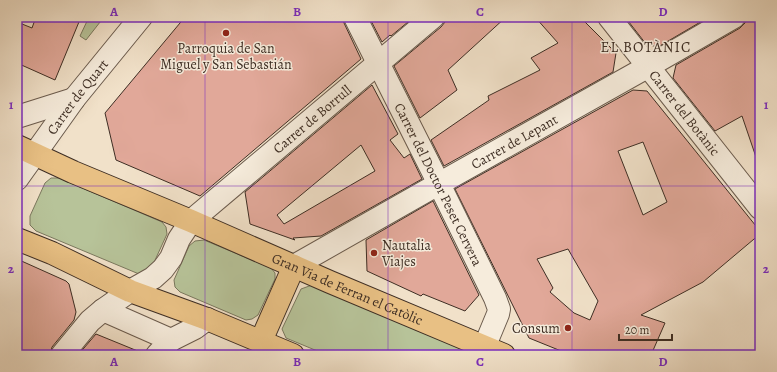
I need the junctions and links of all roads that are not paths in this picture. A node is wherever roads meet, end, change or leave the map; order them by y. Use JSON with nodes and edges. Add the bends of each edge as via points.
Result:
{"nodes":[{"id":1,"x":141,"y":17,"type":"edge"},
{"id":2,"x":355,"y":17,"type":"edge"},
{"id":3,"x":433,"y":17,"type":"edge"},
{"id":4,"x":609,"y":17,"type":"edge"},
{"id":5,"x":734,"y":17,"type":"edge"},
{"id":6,"x":378,"y":63,"type":"junction"},
{"id":7,"x":649,"y":66,"type":"junction"},
{"id":8,"x":74,"y":99,"type":"junction"},
{"id":9,"x":17,"y":117,"type":"edge"},
{"id":10,"x":26,"y":150,"type":"edge"},
{"id":11,"x":17,"y":179,"type":"edge"},
{"id":12,"x":439,"y":184,"type":"junction"},
{"id":13,"x":760,"y":208,"type":"edge"},
{"id":14,"x":191,"y":221,"type":"junction"},
{"id":15,"x":17,"y":239,"type":"edge"},
{"id":16,"x":294,"y":266,"type":"junction"},
{"id":17,"x":130,"y":291,"type":"junction"},
{"id":18,"x":103,"y":310,"type":"junction"},
{"id":19,"x":208,"y":319,"type":"junction"},
{"id":20,"x":261,"y":341,"type":"junction"},
{"id":21,"x":164,"y":348,"type":"edge"},
{"id":22,"x":489,"y":352,"type":"edge"},
{"id":23,"x":62,"y":355,"type":"edge"},
{"id":24,"x":293,"y":355,"type":"edge"}],
"edges":[{"from":1,"to":8,"type":"street","name":"Carrer de Quart"},
{"from":2,"to":6,"type":"street","name":"Carrer del Doctor Peset Cervera"},
{"from":3,"to":6,"type":"street","name":"Carrer de Borrull"},
{"from":4,"to":7,"type":"street","name":"Carrer del Botànic"},
{"from":5,"to":7,"type":"street","name":"Carrer de Lepant"},
{"from":6,"to":12,"type":"street","name":"Carrer del Doctor Peset Cervera"},
{"from":6,"to":14,"type":"street","name":"Carrer de Borrull"},
{"from":7,"to":12,"type":"street","name":"Carrer de Lepant"},
{"from":7,"to":13,"type":"street","name":"Carrer del Botànic"},
{"from":8,"to":9,"type":"street"},
{"from":8,"to":10,"type":"street","name":"Carrer de Quart"},
{"from":10,"to":11,"type":"street","name":"Carrer de Quart"},
{"from":10,"to":14,"type":"main road","name":"Gran Via de Ferran el Catòlic"},
{"from":12,"to":16,"type":"street","name":"Carrer de Lepant"},
{"from":12,"to":22,"type":"street","name":"Carrer del Doctor Peset Cervera","via":[[498,308]]},
{"from":14,"to":16,"type":"main road","name":"Gran Via de Ferran el Catòlic"},
{"from":14,"to":17,"type":"street","via":[[163,269]]},
{"from":15,"to":17,"type":"main road"},
{"from":16,"to":20,"type":"main road"},
{"from":16,"to":22,"type":"main road","name":"Gran Via de Ferran el Catòlic"},
{"from":17,"to":18,"type":"street"},
{"from":17,"to":19,"type":"main road"},
{"from":18,"to":21,"type":"street"},
{"from":18,"to":23,"type":"street","via":[[90,321]]},
{"from":19,"to":20,"type":"main road"},
{"from":19,"to":21,"type":"street"},
{"from":20,"to":24,"type":"main road"}]}
